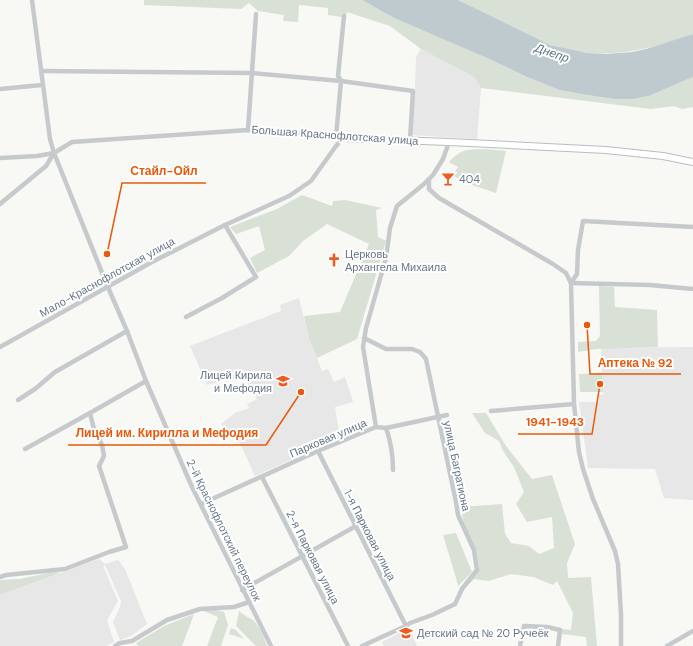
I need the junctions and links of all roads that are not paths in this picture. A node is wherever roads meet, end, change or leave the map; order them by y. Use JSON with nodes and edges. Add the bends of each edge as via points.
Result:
{"nodes":[{"id":1,"x":32,"y":0,"type":"edge"},
{"id":2,"x":256,"y":14,"type":"dead end"},
{"id":3,"x":344,"y":16,"type":"dead end"},
{"id":4,"x":41,"y":71,"type":"junction"},
{"id":5,"x":252,"y":74,"type":"junction"},
{"id":6,"x":341,"y":81,"type":"junction"},
{"id":7,"x":42,"y":85,"type":"junction"},
{"id":8,"x":0,"y":88,"type":"edge"},
{"id":9,"x":248,"y":130,"type":"junction"},
{"id":10,"x":339,"y":137,"type":"junction"},
{"id":11,"x":410,"y":140,"type":"junction"},
{"id":12,"x":450,"y":142,"type":"junction"},
{"id":13,"x":54,"y":153,"type":"junction"},
{"id":14,"x":0,"y":158,"type":"edge"},
{"id":15,"x":693,"y":162,"type":"edge"},
{"id":16,"x":429,"y":179,"type":"junction"},
{"id":17,"x":0,"y":204,"type":"edge"},
{"id":18,"x":225,"y":225,"type":"junction"},
{"id":19,"x":693,"y":227,"type":"edge"},
{"id":20,"x":571,"y":283,"type":"junction"},
{"id":21,"x":107,"y":286,"type":"junction"},
{"id":22,"x":693,"y":289,"type":"edge"},
{"id":23,"x":186,"y":317,"type":"dead end"},
{"id":24,"x":127,"y":331,"type":"junction"},
{"id":25,"x":364,"y":338,"type":"junction"},
{"id":26,"x":0,"y":347,"type":"edge"},
{"id":27,"x":146,"y":381,"type":"junction"},
{"id":28,"x":18,"y":400,"type":"dead end"},
{"id":29,"x":574,"y":404,"type":"junction"},
{"id":30,"x":491,"y":411,"type":"dead end"},
{"id":31,"x":90,"y":413,"type":"junction"},
{"id":32,"x":447,"y":415,"type":"dead end"},
{"id":33,"x":438,"y":417,"type":"junction"},
{"id":34,"x":376,"y":427,"type":"junction"},
{"id":35,"x":386,"y":428,"type":"junction"},
{"id":36,"x":25,"y":449,"type":"dead end"},
{"id":37,"x":318,"y":451,"type":"junction"},
{"id":38,"x":393,"y":470,"type":"dead end"},
{"id":39,"x":262,"y":477,"type":"junction"},
{"id":40,"x":201,"y":504,"type":"junction"},
{"id":41,"x":356,"y":526,"type":"junction"},
{"id":42,"x":302,"y":555,"type":"junction"},
{"id":43,"x":0,"y":577,"type":"edge"},
{"id":44,"x":242,"y":590,"type":"junction"},
{"id":45,"x":249,"y":602,"type":"junction"},
{"id":46,"x":406,"y":626,"type":"junction"},
{"id":47,"x":693,"y":631,"type":"edge"},
{"id":48,"x":115,"y":646,"type":"edge"},
{"id":49,"x":272,"y":646,"type":"edge"},
{"id":50,"x":348,"y":646,"type":"edge"},
{"id":51,"x":362,"y":646,"type":"edge"},
{"id":52,"x":520,"y":646,"type":"edge"},
{"id":53,"x":558,"y":646,"type":"edge"},
{"id":54,"x":621,"y":646,"type":"edge"},
{"id":55,"x":667,"y":646,"type":"edge"}],
"edges":[{"from":1,"to":4,"type":"street","name":"2-й Краснофлотский переулок"},
{"from":2,"to":5,"type":"street"},
{"from":3,"to":6,"type":"street","via":[[338,76]]},
{"from":4,"to":5,"type":"street"},
{"from":4,"to":7,"type":"street","name":"2-й Краснофлотский переулок"},
{"from":5,"to":6,"type":"street"},
{"from":5,"to":9,"type":"street"},
{"from":6,"to":10,"type":"street"},
{"from":6,"to":11,"type":"street","via":[[413,91]]},
{"from":7,"to":8,"type":"street"},
{"from":7,"to":13,"type":"street","name":"2-й Краснофлотский переулок"},
{"from":9,"to":10,"type":"street","name":"Большая Краснофлотская улица"},
{"from":9,"to":13,"type":"street","name":"Большая Краснофлотская улица","via":[[72,142]]},
{"from":10,"to":11,"type":"main road","name":"Большая Краснофлотская улица"},
{"from":10,"to":18,"type":"street","name":"Мало-Краснофлотская улица","via":[[336,146],[310,181],[289,196]]},
{"from":11,"to":12,"type":"main road","name":"Большая Краснофлотская улица"},
{"from":12,"to":15,"type":"main road","name":"Большая Краснофлотская улица","via":[[606,150]]},
{"from":12,"to":16,"type":"street","name":"Парковая улица","via":[[443,159]]},
{"from":13,"to":14,"type":"street"},
{"from":13,"to":17,"type":"street","name":"Большая Краснофлотская улица","via":[[46,166]]},
{"from":13,"to":21,"type":"street","name":"2-й Краснофлотский переулок"},
{"from":16,"to":20,"type":"street","via":[[429,189],[439,198],[553,264],[566,273]]},
{"from":16,"to":25,"type":"street","name":"Парковая улица","via":[[398,206],[395,212],[386,258]]},
{"from":18,"to":21,"type":"street","name":"Мало-Краснофлотская улица"},
{"from":18,"to":23,"type":"street","via":[[256,277]]},
{"from":19,"to":20,"type":"street","via":[[583,221],[577,274]]},
{"from":20,"to":22,"type":"street"},
{"from":20,"to":29,"type":"street"},
{"from":21,"to":24,"type":"street","name":"2-й Краснофлотский переулок"},
{"from":21,"to":26,"type":"street","name":"Мало-Краснофлотская улица"},
{"from":24,"to":27,"type":"street","name":"2-й Краснофлотский переулок"},
{"from":24,"to":28,"type":"street","via":[[55,372]]},
{"from":25,"to":33,"type":"street","name":"улица Багратиона","via":[[386,349],[412,349],[420,352],[426,359]]},
{"from":25,"to":34,"type":"street","name":"Парковая улица","via":[[363,347]]},
{"from":27,"to":31,"type":"street"},
{"from":27,"to":40,"type":"street","name":"2-й Краснофлотский переулок"},
{"from":29,"to":30,"type":"street"},
{"from":29,"to":54,"type":"street","via":[[583,469],[618,564]]},
{"from":31,"to":36,"type":"street"},
{"from":31,"to":43,"type":"street","via":[[104,456],[99,466],[126,547],[65,568]]},
{"from":32,"to":33,"type":"street"},
{"from":33,"to":35,"type":"street"},
{"from":33,"to":46,"type":"street","name":"улица Багратиона","via":[[458,515],[474,550],[477,570],[462,589],[455,604]]},
{"from":34,"to":35,"type":"street"},
{"from":34,"to":37,"type":"street","name":"Парковая улица"},
{"from":35,"to":38,"type":"street"},
{"from":37,"to":39,"type":"street","name":"Парковая улица"},
{"from":37,"to":41,"type":"street","name":"1-я Парковая улица"},
{"from":39,"to":40,"type":"street","name":"Парковая улица"},
{"from":39,"to":42,"type":"street","name":"2-я Парковая улица"},
{"from":40,"to":44,"type":"street","name":"2-й Краснофлотский переулок"},
{"from":41,"to":42,"type":"street"},
{"from":41,"to":46,"type":"street","name":"1-я Парковая улица"},
{"from":42,"to":44,"type":"street"},
{"from":42,"to":50,"type":"street","name":"2-я Парковая улица"},
{"from":44,"to":45,"type":"street","name":"2-й Краснофлотский переулок"},
{"from":45,"to":48,"type":"street","via":[[234,607],[200,609],[174,617],[132,641]]},
{"from":45,"to":49,"type":"street","name":"2-й Краснофлотский переулок"},
{"from":46,"to":51,"type":"street","name":"улица Багратиона"},
{"from":47,"to":55,"type":"street"},
{"from":52,"to":53,"type":"street","via":[[524,626],[560,630]]}]}
